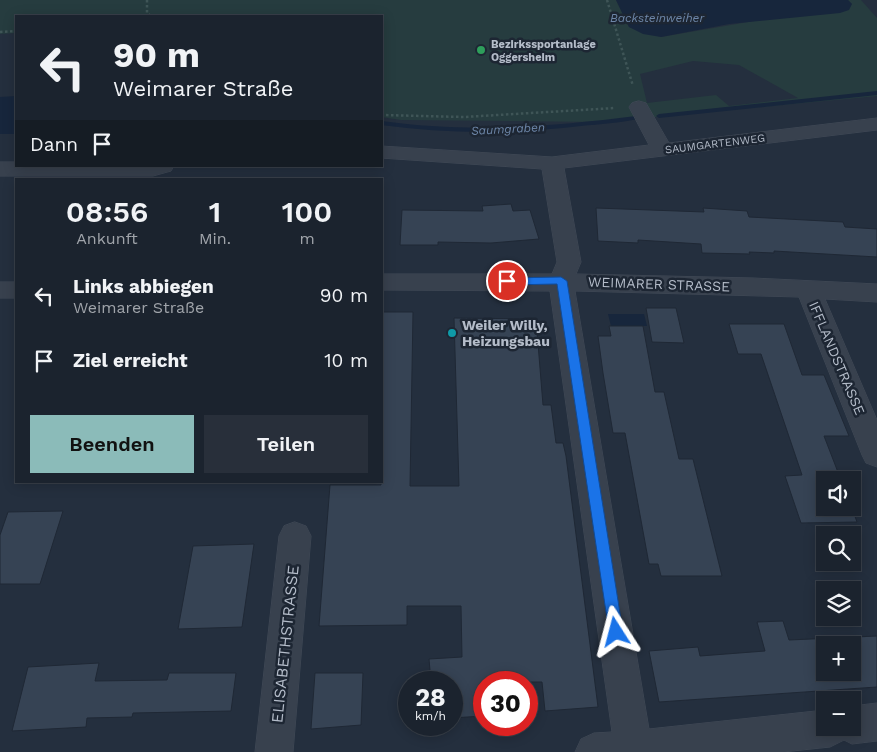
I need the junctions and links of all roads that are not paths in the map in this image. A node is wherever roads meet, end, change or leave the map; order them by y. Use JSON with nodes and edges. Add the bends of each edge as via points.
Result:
{"nodes":[{"id":1,"x":639,"y":107,"type":"road end"},
{"id":2,"x":877,"y":124,"type":"edge"},
{"id":3,"x":663,"y":151,"type":"junction"},
{"id":4,"x":383,"y":152,"type":"edge"},
{"id":5,"x":552,"y":164,"type":"junction"},
{"id":6,"x":160,"y":167,"type":"edge"},
{"id":7,"x":0,"y":169,"type":"edge"},
{"id":8,"x":561,"y":281,"type":"junction"},
{"id":9,"x":383,"y":282,"type":"edge"},
{"id":10,"x":808,"y":288,"type":"junction"},
{"id":11,"x":0,"y":290,"type":"edge"},
{"id":12,"x":15,"y":290,"type":"edge"},
{"id":13,"x":877,"y":293,"type":"edge"},
{"id":14,"x":877,"y":455,"type":"edge"},
{"id":15,"x":296,"y":536,"type":"dead end"},
{"id":16,"x":877,"y":722,"type":"edge"},
{"id":17,"x":861,"y":724,"type":"edge"},
{"id":18,"x":816,"y":730,"type":"edge"},
{"id":19,"x":634,"y":751,"type":"edge"},
{"id":20,"x":274,"y":752,"type":"edge"},
{"id":21,"x":594,"y":752,"type":"edge"}],
"edges":[{"from":1,"to":3,"type":"street"},
{"from":2,"to":3,"type":"street","name":"SAUMGARTENWEG"},
{"from":3,"to":5,"type":"street","name":"SAUMGARTENWEG"},
{"from":4,"to":5,"type":"street","name":"SAUMGARTENWEG"},
{"from":5,"to":8,"type":"street","via":[[569,262]]},
{"from":6,"to":7,"type":"street"},
{"from":8,"to":9,"type":"street","name":"WEIMARER STRASSE"},
{"from":8,"to":10,"type":"street","name":"WEIMARER STRASSE"},
{"from":8,"to":19,"type":"street"},
{"from":10,"to":13,"type":"street","name":"WEIMARER STRASSE"},
{"from":10,"to":14,"type":"street","name":"IFFLANDSTRASSE"},
{"from":11,"to":12,"type":"street"},
{"from":15,"to":20,"type":"street","name":"ELISABETHSTRASSE"},
{"from":16,"to":17,"type":"street"},
{"from":18,"to":19,"type":"street"},
{"from":19,"to":21,"type":"street"}]}
